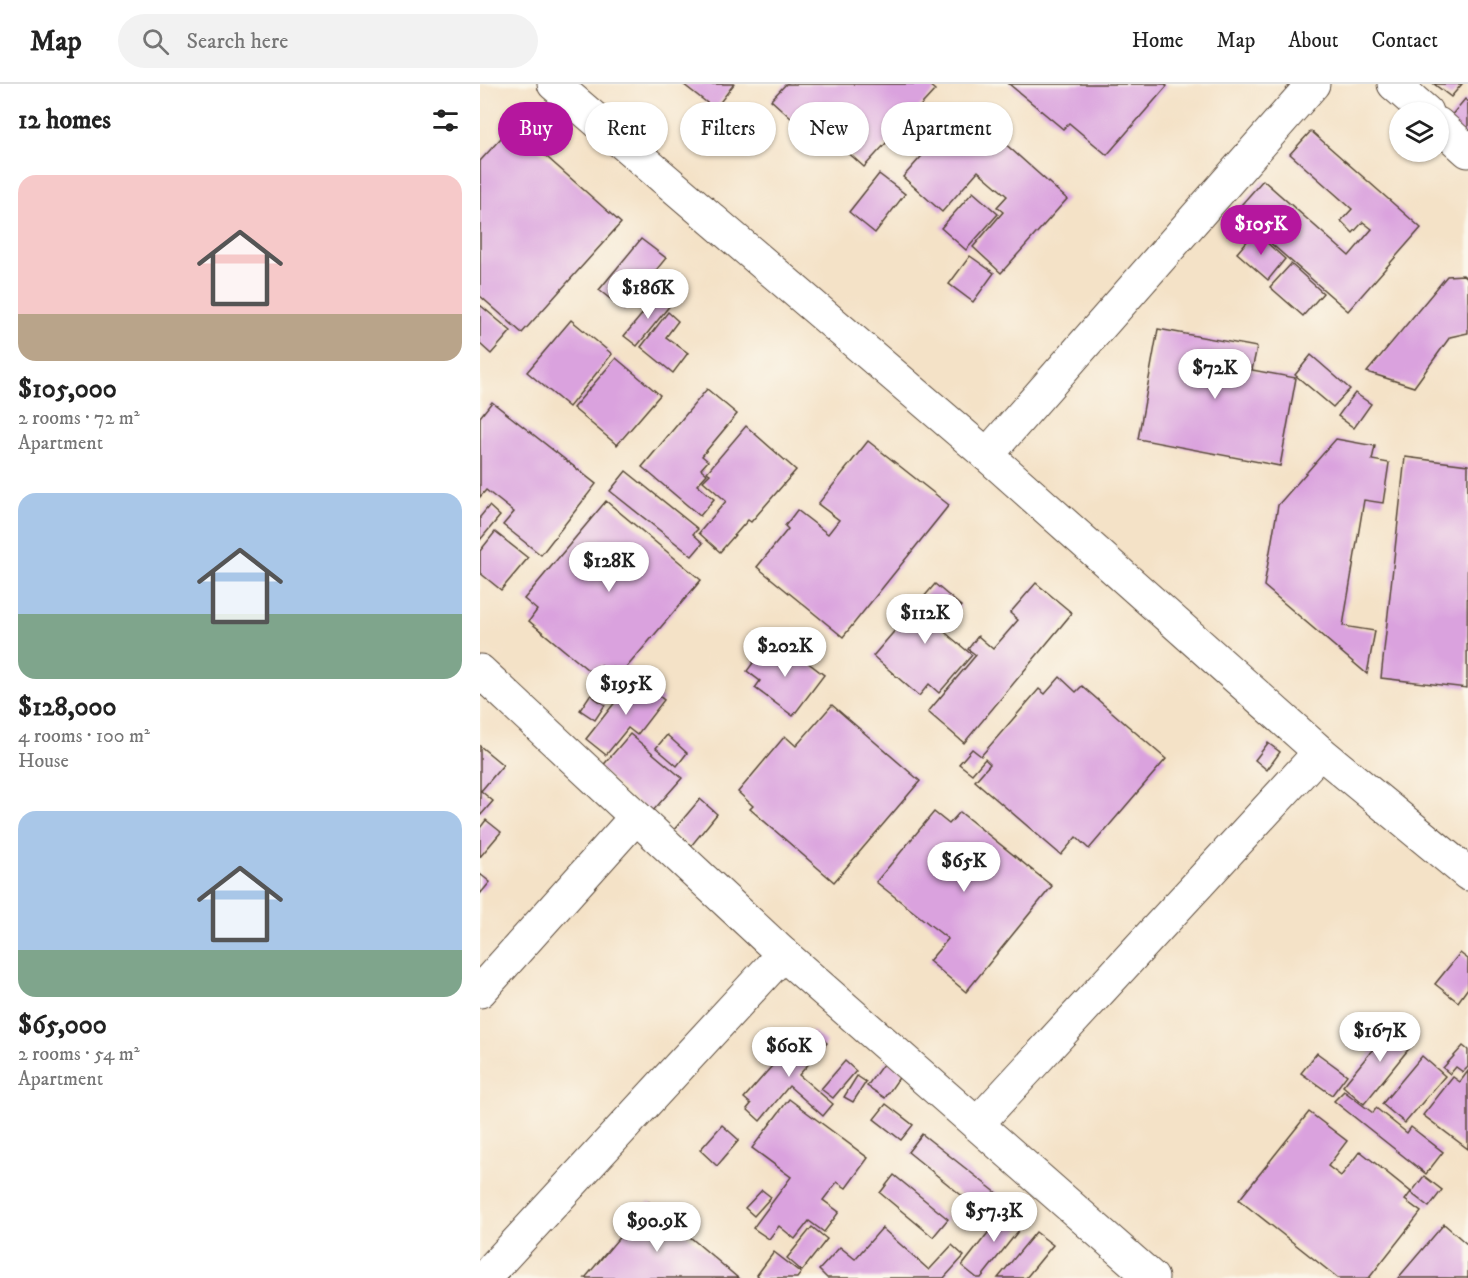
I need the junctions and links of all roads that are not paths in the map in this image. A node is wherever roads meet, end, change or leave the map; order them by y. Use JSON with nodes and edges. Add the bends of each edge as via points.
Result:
{"nodes":[{"id":1,"x":554,"y":84,"type":"edge"},
{"id":2,"x":1313,"y":84,"type":"edge"},
{"id":3,"x":1394,"y":84,"type":"edge"},
{"id":4,"x":1415,"y":102,"type":"edge"},
{"id":5,"x":1449,"y":134,"type":"edge"},
{"id":6,"x":1468,"y":151,"type":"edge"},
{"id":7,"x":987,"y":455,"type":"junction"},
{"id":8,"x":480,"y":671,"type":"edge"},
{"id":9,"x":1320,"y":752,"type":"junction"},
{"id":10,"x":636,"y":817,"type":"junction"},
{"id":11,"x":1468,"y":874,"type":"edge"},
{"id":12,"x":783,"y":954,"type":"junction"},
{"id":13,"x":480,"y":992,"type":"edge"},
{"id":14,"x":977,"y":1124,"type":"junction"},
{"id":15,"x":484,"y":1278,"type":"edge"},
{"id":16,"x":1152,"y":1278,"type":"edge"}],
"edges":[{"from":1,"to":7,"type":"street"},
{"from":2,"to":7,"type":"street"},
{"from":3,"to":4,"type":"street"},
{"from":5,"to":6,"type":"street"},
{"from":7,"to":9,"type":"street"},
{"from":8,"to":10,"type":"street"},
{"from":9,"to":11,"type":"street"},
{"from":9,"to":14,"type":"street"},
{"from":10,"to":12,"type":"street"},
{"from":10,"to":13,"type":"street"},
{"from":12,"to":14,"type":"street"},
{"from":12,"to":15,"type":"street"},
{"from":14,"to":16,"type":"street"}]}
